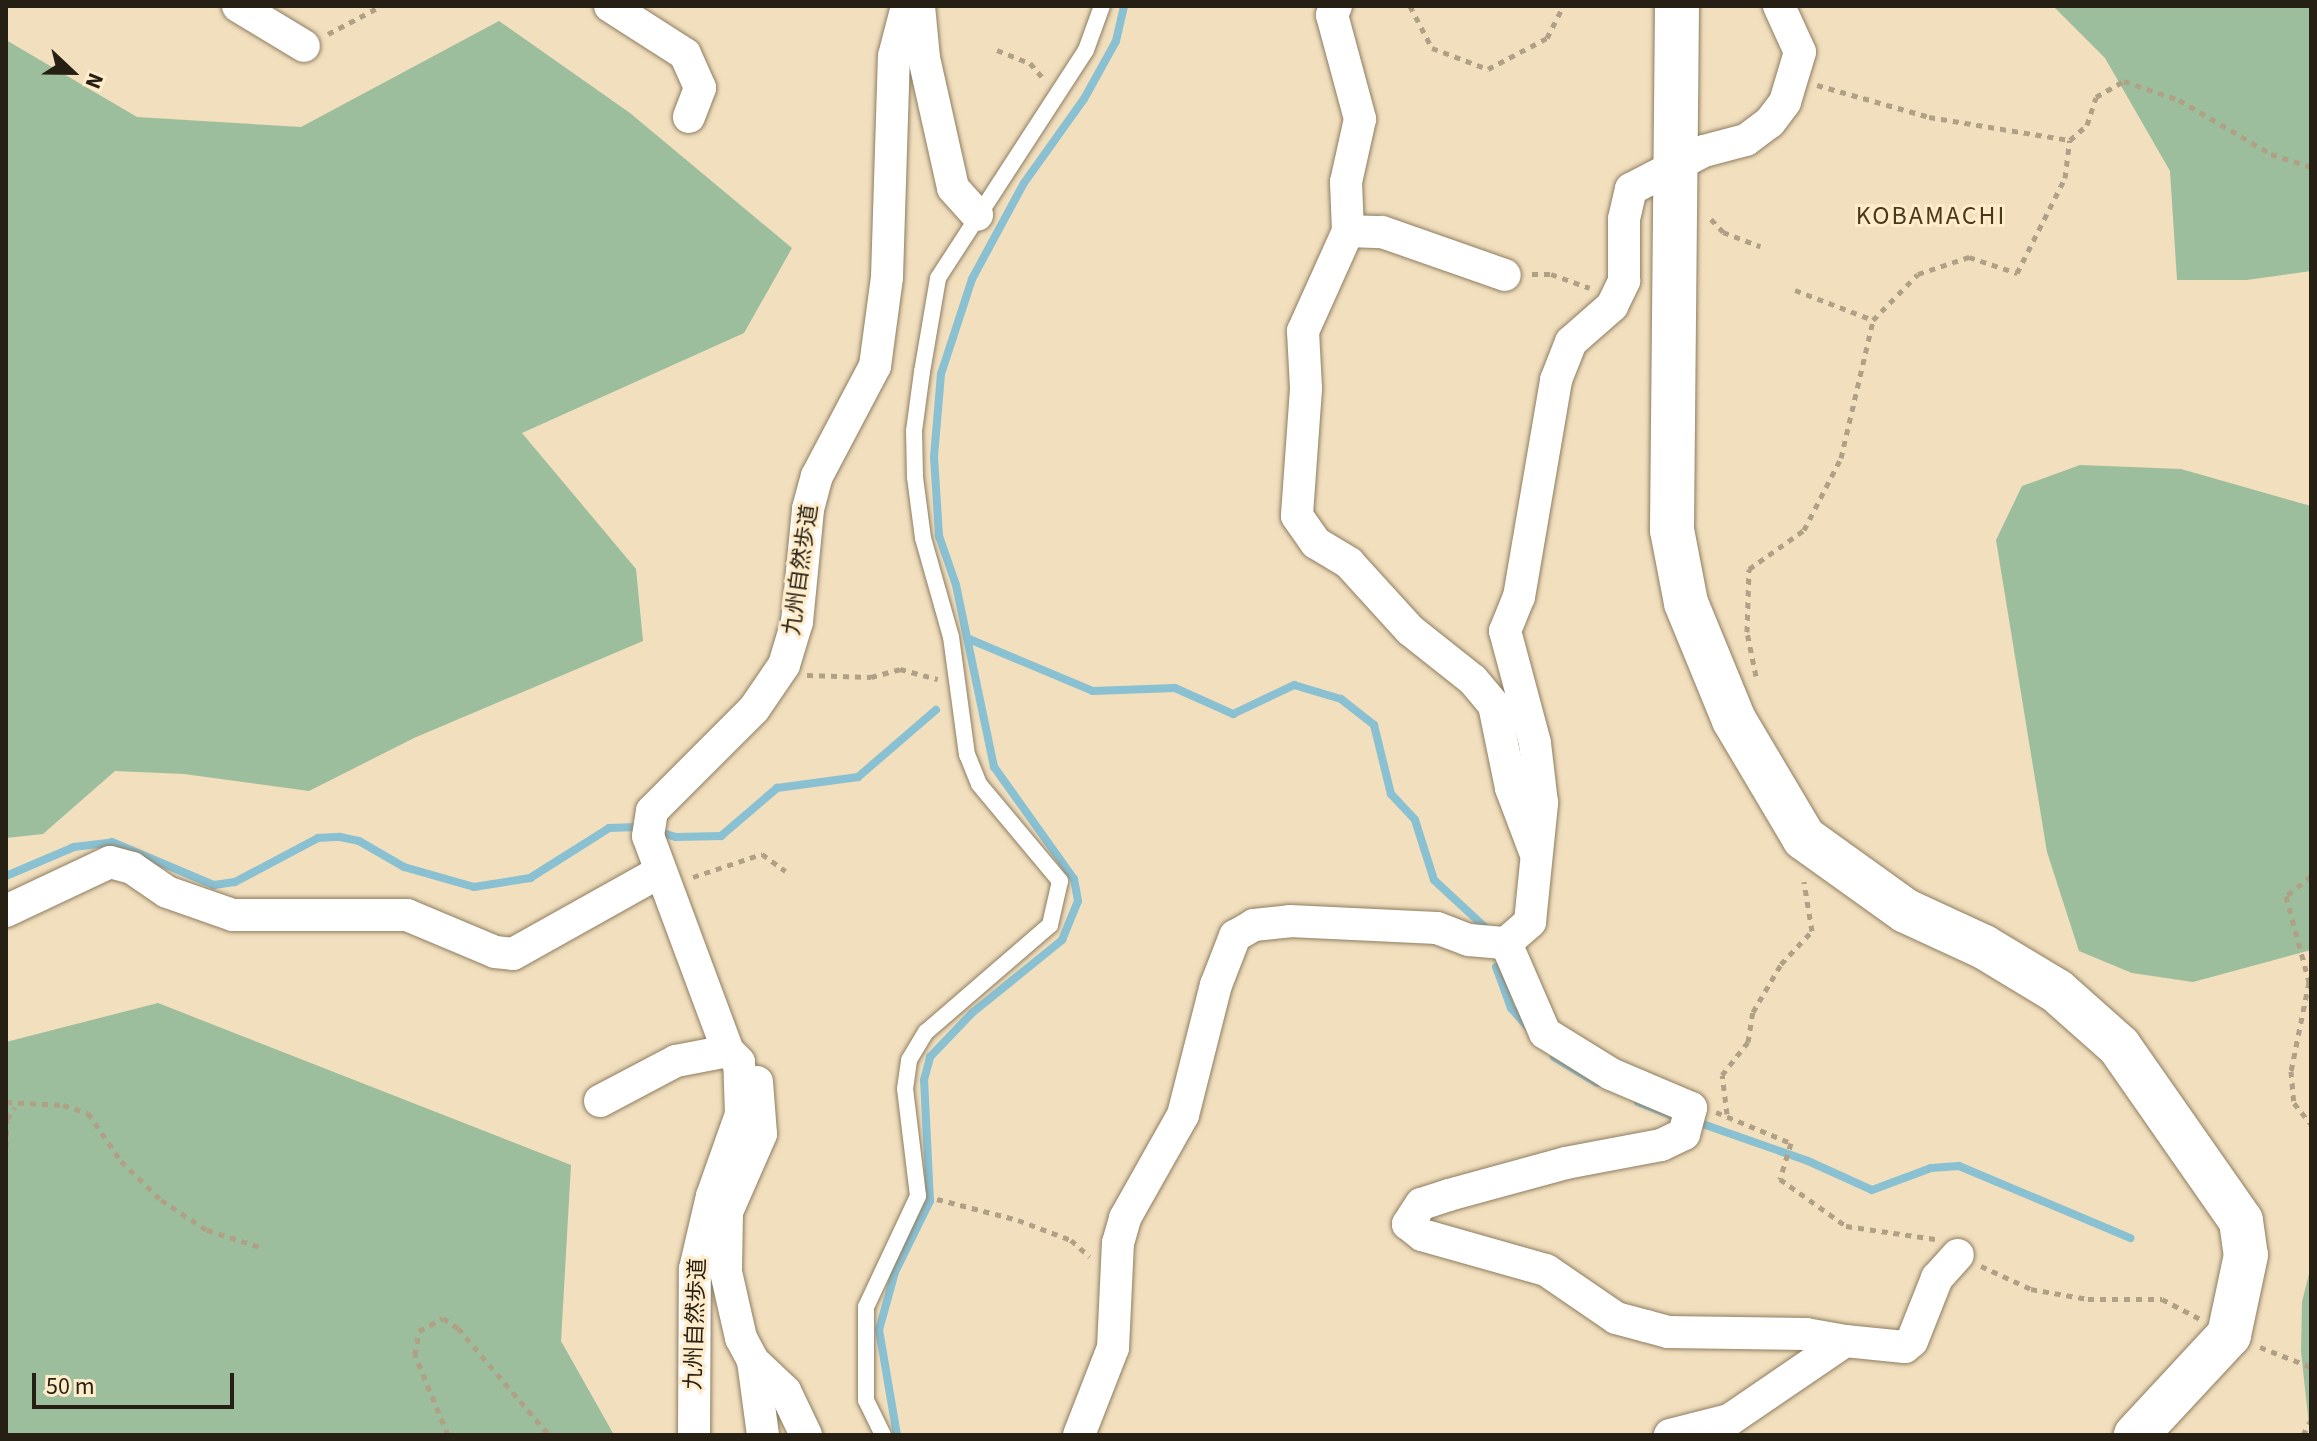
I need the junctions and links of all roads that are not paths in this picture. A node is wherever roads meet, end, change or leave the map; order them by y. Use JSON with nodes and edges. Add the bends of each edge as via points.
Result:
{"nodes":[{"id":1,"x":238,"y":6,"type":"edge"},
{"id":2,"x":610,"y":6,"type":"edge"},
{"id":3,"x":907,"y":6,"type":"edge"},
{"id":4,"x":919,"y":6,"type":"edge"},
{"id":5,"x":1102,"y":6,"type":"edge"},
{"id":6,"x":1336,"y":6,"type":"edge"},
{"id":7,"x":1677,"y":6,"type":"edge"},
{"id":8,"x":1779,"y":6,"type":"edge"},
{"id":9,"x":304,"y":46,"type":"road end"},
{"id":10,"x":689,"y":117,"type":"dead end"},
{"id":11,"x":1674,"y":164,"type":"junction"},
{"id":12,"x":977,"y":215,"type":"junction"},
{"id":13,"x":1348,"y":231,"type":"junction"},
{"id":14,"x":1505,"y":275,"type":"road end"},
{"id":15,"x":1539,"y":862,"type":"junction"},
{"id":16,"x":660,"y":871,"type":"junction"},
{"id":17,"x":6,"y":911,"type":"edge"},
{"id":18,"x":1506,"y":943,"type":"junction"},
{"id":19,"x":733,"y":1057,"type":"junction"},
{"id":20,"x":600,"y":1101,"type":"dead end"},
{"id":21,"x":1958,"y":1255,"type":"road end"},
{"id":22,"x":1845,"y":1341,"type":"junction"},
{"id":23,"x":753,"y":1361,"type":"junction"},
{"id":24,"x":694,"y":1435,"type":"edge"},
{"id":25,"x":763,"y":1435,"type":"edge"},
{"id":26,"x":806,"y":1435,"type":"edge"},
{"id":27,"x":883,"y":1435,"type":"edge"},
{"id":28,"x":1079,"y":1435,"type":"edge"},
{"id":29,"x":1670,"y":1435,"type":"edge"},
{"id":30,"x":2136,"y":1435,"type":"edge"}],
"edges":[{"from":1,"to":9,"type":"street"},
{"from":2,"to":10,"type":"street","via":[[685,54],[700,88]]},
{"from":3,"to":16,"type":"street","name":"九州自然歩道","via":[[894,56],[887,277],[875,366],[817,476],[808,509],[797,622],[784,665],[754,709],[652,811],[648,836]]},
{"from":4,"to":12,"type":"street","via":[[924,58],[953,188]]},
{"from":5,"to":12,"type":"lane","via":[[1086,50]]},
{"from":6,"to":13,"type":"street","via":[[1332,15],[1360,119],[1346,182]]},
{"from":7,"to":11,"type":"street"},
{"from":8,"to":11,"type":"street","via":[[1800,52],[1796,79],[1770,122],[1746,140]]},
{"from":11,"to":15,"type":"street","via":[[1627,196],[1624,281],[1612,306],[1571,342],[1556,380],[1519,597],[1505,631],[1535,743],[1542,803]]},
{"from":11,"to":30,"type":"street","via":[[1672,530],[1686,603],[1734,720],[1804,838],[1906,911],[1984,947],[2057,991],[2119,1046],[2241,1221],[2246,1255],[2229,1335]]},
{"from":12,"to":27,"type":"lane","via":[[938,278],[914,431],[923,538],[946,613],[967,755],[979,784],[1060,881],[1050,925],[926,1032],[909,1060],[905,1089],[918,1196],[866,1307],[866,1400]]},
{"from":13,"to":14,"type":"street","via":[[1382,232]]},
{"from":13,"to":15,"type":"street","via":[[1303,331],[1306,389],[1297,516],[1316,543],[1349,563],[1410,630],[1473,680],[1494,705],[1511,788]]},
{"from":15,"to":18,"type":"street","via":[[1530,922]]},
{"from":16,"to":17,"type":"street","via":[[513,954],[495,952],[407,915],[233,915],[167,892],[132,868],[110,862]]},
{"from":16,"to":19,"type":"street","name":"九州自然歩道"},
{"from":18,"to":22,"type":"street","via":[[1545,1033],[1689,1117],[1661,1145],[1566,1163],[1421,1204],[1408,1224],[1422,1235],[1546,1270],[1616,1318],[1668,1332],[1806,1334]]},
{"from":18,"to":28,"type":"street","via":[[1469,940],[1437,928],[1290,921],[1254,925],[1235,936],[1216,985],[1183,1115],[1125,1218],[1118,1243],[1113,1348]]},
{"from":19,"to":20,"type":"street","via":[[676,1061]]},
{"from":19,"to":23,"type":"street","via":[[758,1083],[761,1134],[736,1184],[723,1240],[733,1308]]},
{"from":19,"to":24,"type":"street","name":"九州自然歩道","via":[[741,1114],[712,1196],[695,1269]]},
{"from":21,"to":22,"type":"street","via":[[1937,1278],[1905,1347]]},
{"from":22,"to":29,"type":"street","via":[[1729,1420]]},
{"from":23,"to":25,"type":"street"},
{"from":23,"to":26,"type":"street","via":[[785,1391]]}]}
